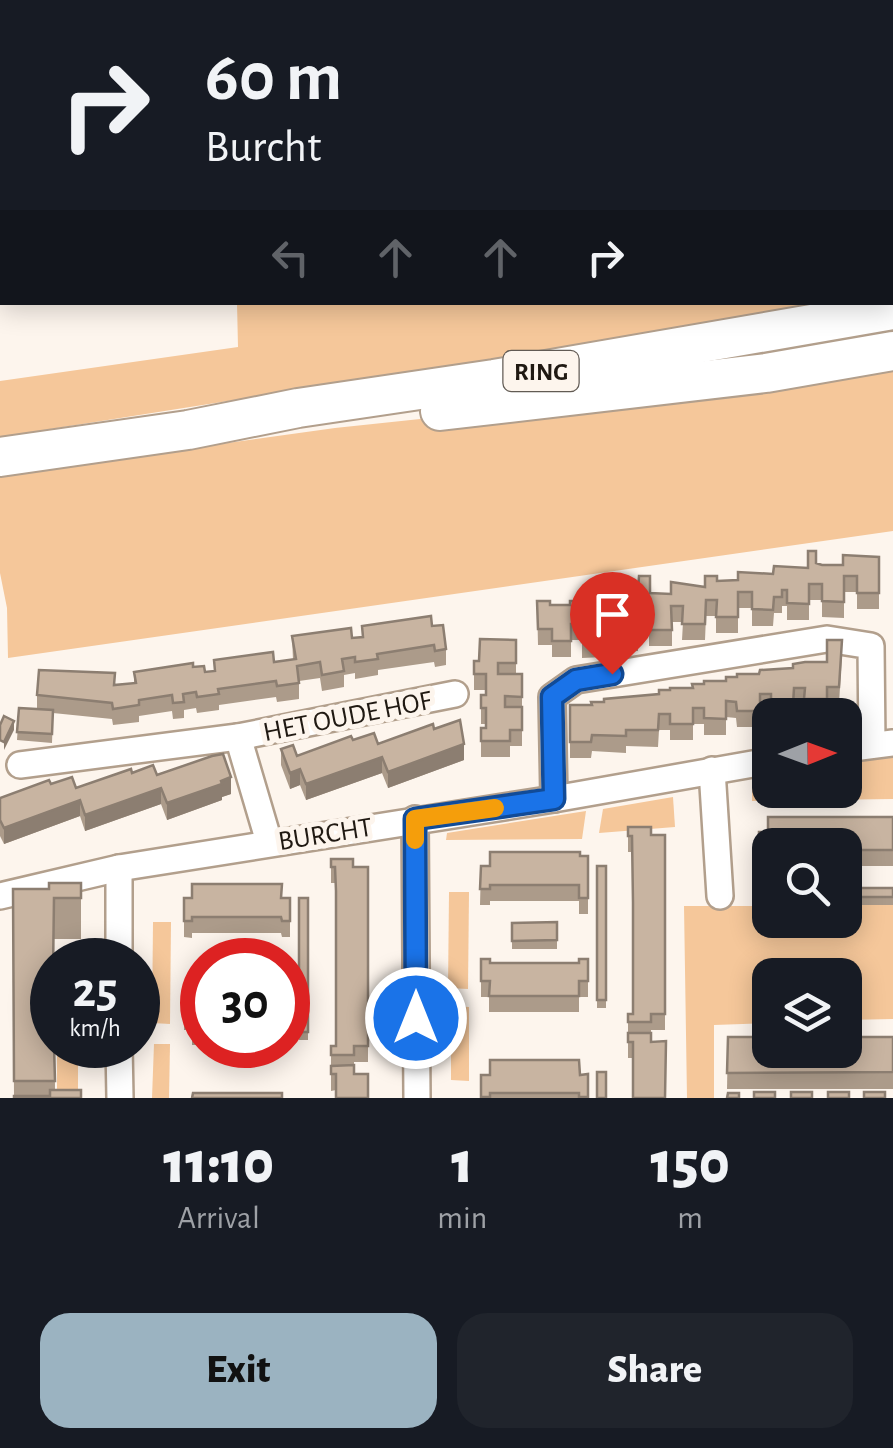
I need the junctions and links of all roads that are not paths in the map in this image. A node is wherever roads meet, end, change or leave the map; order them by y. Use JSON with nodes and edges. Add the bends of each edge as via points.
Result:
{"nodes":[{"id":1,"x":893,"y":310,"type":"edge"},
{"id":2,"x":893,"y":351,"type":"edge"},
{"id":3,"x":188,"y":430,"type":"junction"},
{"id":4,"x":0,"y":458,"type":"edge"},
{"id":5,"x":455,"y":694,"type":"dead end"},
{"id":6,"x":238,"y":737,"type":"junction"},
{"id":7,"x":882,"y":744,"type":"edge"},
{"id":8,"x":752,"y":764,"type":"edge"},
{"id":9,"x":20,"y":765,"type":"dead end"},
{"id":10,"x":712,"y":770,"type":"junction"},
{"id":11,"x":554,"y":799,"type":"junction"},
{"id":12,"x":415,"y":819,"type":"junction"},
{"id":13,"x":269,"y":842,"type":"junction"},
{"id":14,"x":119,"y":868,"type":"junction"},
{"id":15,"x":0,"y":896,"type":"edge"},
{"id":16,"x":720,"y":896,"type":"dead end"},
{"id":17,"x":119,"y":938,"type":"edge"},
{"id":18,"x":120,"y":1068,"type":"edge"},
{"id":19,"x":120,"y":1098,"type":"edge"},
{"id":20,"x":417,"y":1098,"type":"edge"}],
"edges":[{"from":1,"to":3,"type":"main road","number":"RING"},
{"from":2,"to":3,"type":"main road","number":"RING","via":[[586,396],[321,424]]},
{"from":3,"to":4,"type":"main road","number":"RING"},
{"from":5,"to":6,"type":"street","name":"HET OUDE HOF"},
{"from":6,"to":9,"type":"street","name":"HET OUDE HOF"},
{"from":6,"to":13,"type":"street","name":"HET OUDE HOF"},
{"from":7,"to":11,"type":"street","via":[[871,646],[827,638],[576,680],[552,697]]},
{"from":8,"to":10,"type":"street","name":"BURCHT"},
{"from":10,"to":11,"type":"street","name":"BURCHT"},
{"from":10,"to":16,"type":"street"},
{"from":11,"to":12,"type":"street","name":"BURCHT"},
{"from":12,"to":13,"type":"street","name":"BURCHT"},
{"from":12,"to":20,"type":"street"},
{"from":13,"to":14,"type":"street","name":"BURCHT"},
{"from":14,"to":15,"type":"street","name":"BURCHT"},
{"from":14,"to":17,"type":"street"},
{"from":18,"to":19,"type":"street"}]}
